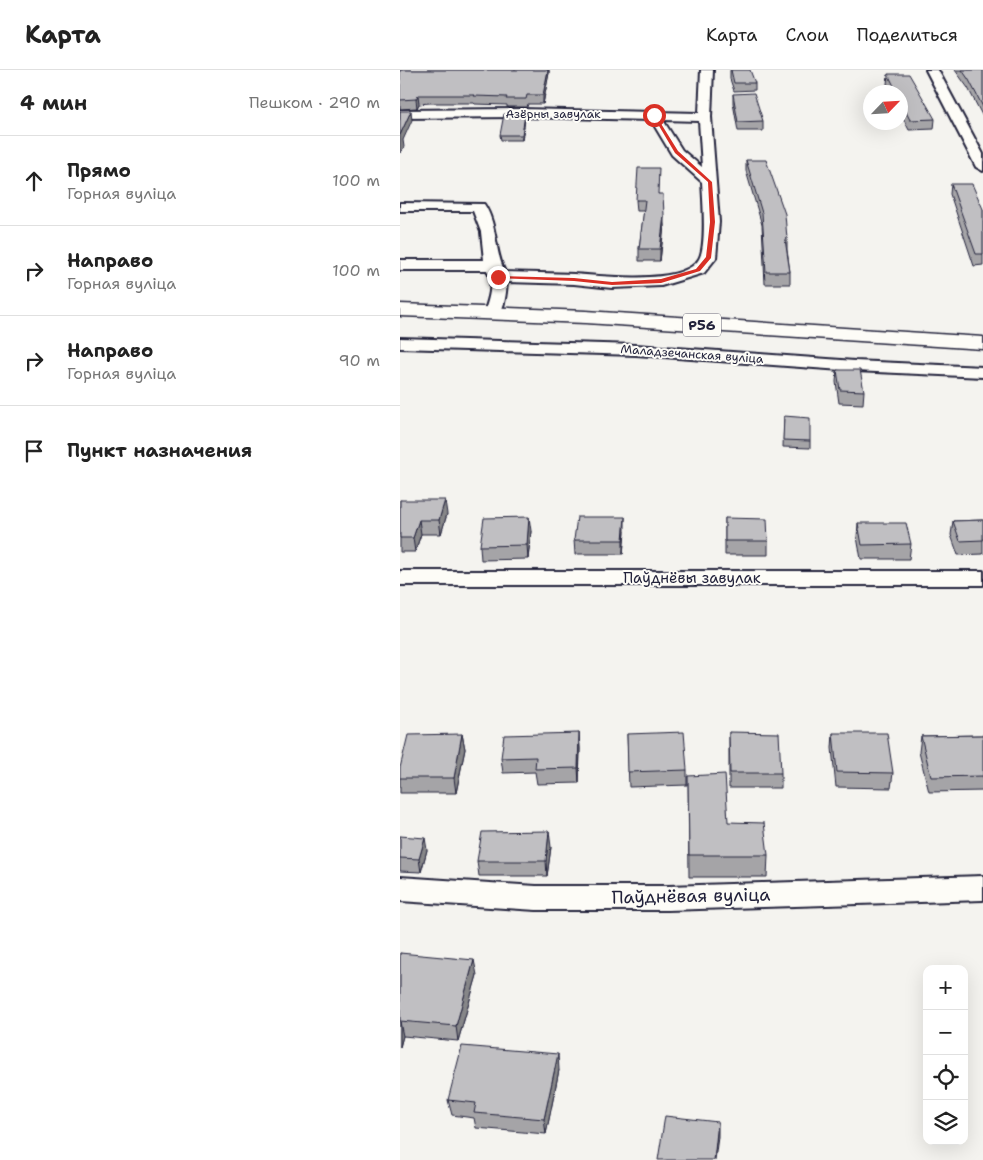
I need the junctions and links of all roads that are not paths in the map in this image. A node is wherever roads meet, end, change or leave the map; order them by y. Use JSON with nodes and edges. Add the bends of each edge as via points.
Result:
{"nodes":[{"id":1,"x":707,"y":70,"type":"edge"},
{"id":2,"x":932,"y":70,"type":"edge"},
{"id":3,"x":400,"y":114,"type":"edge"},
{"id":4,"x":654,"y":115,"type":"junction"},
{"id":5,"x":705,"y":116,"type":"junction"},
{"id":6,"x":983,"y":167,"type":"edge"},
{"id":7,"x":710,"y":182,"type":"junction"},
{"id":8,"x":400,"y":207,"type":"edge"},
{"id":9,"x":400,"y":265,"type":"edge"},
{"id":10,"x":496,"y":271,"type":"junction"},
{"id":11,"x":400,"y":310,"type":"edge"},
{"id":12,"x":492,"y":313,"type":"junction"},
{"id":13,"x":400,"y":343,"type":"edge"},
{"id":14,"x":983,"y":343,"type":"edge"},
{"id":15,"x":983,"y":372,"type":"edge"},
{"id":16,"x":400,"y":578,"type":"edge"},
{"id":17,"x":983,"y":578,"type":"edge"},
{"id":18,"x":983,"y":888,"type":"edge"},
{"id":19,"x":400,"y":889,"type":"edge"}],
"edges":[{"from":1,"to":5,"type":"street"},
{"from":2,"to":6,"type":"street"},
{"from":3,"to":4,"type":"street","name":"Азёрны завулак"},
{"from":4,"to":5,"type":"street","name":"Азёрны завулак"},
{"from":4,"to":7,"type":"street","via":[[677,152]]},
{"from":5,"to":7,"type":"street"},
{"from":7,"to":10,"type":"street","via":[[712,222],[708,258],[698,270],[661,281],[612,283]]},
{"from":8,"to":10,"type":"street","via":[[479,208]]},
{"from":9,"to":10,"type":"street"},
{"from":10,"to":12,"type":"street","via":[[498,295]]},
{"from":11,"to":12,"type":"main road","number":"Р56"},
{"from":12,"to":14,"type":"main road","number":"Р56"},
{"from":13,"to":15,"type":"street","name":"Маладзечанская вуліца","via":[[636,350]]},
{"from":16,"to":17,"type":"street","name":"Паўднёвы завулак"},
{"from":18,"to":19,"type":"street","name":"Паўднёвая вуліца","via":[[668,898],[536,898]]}]}
